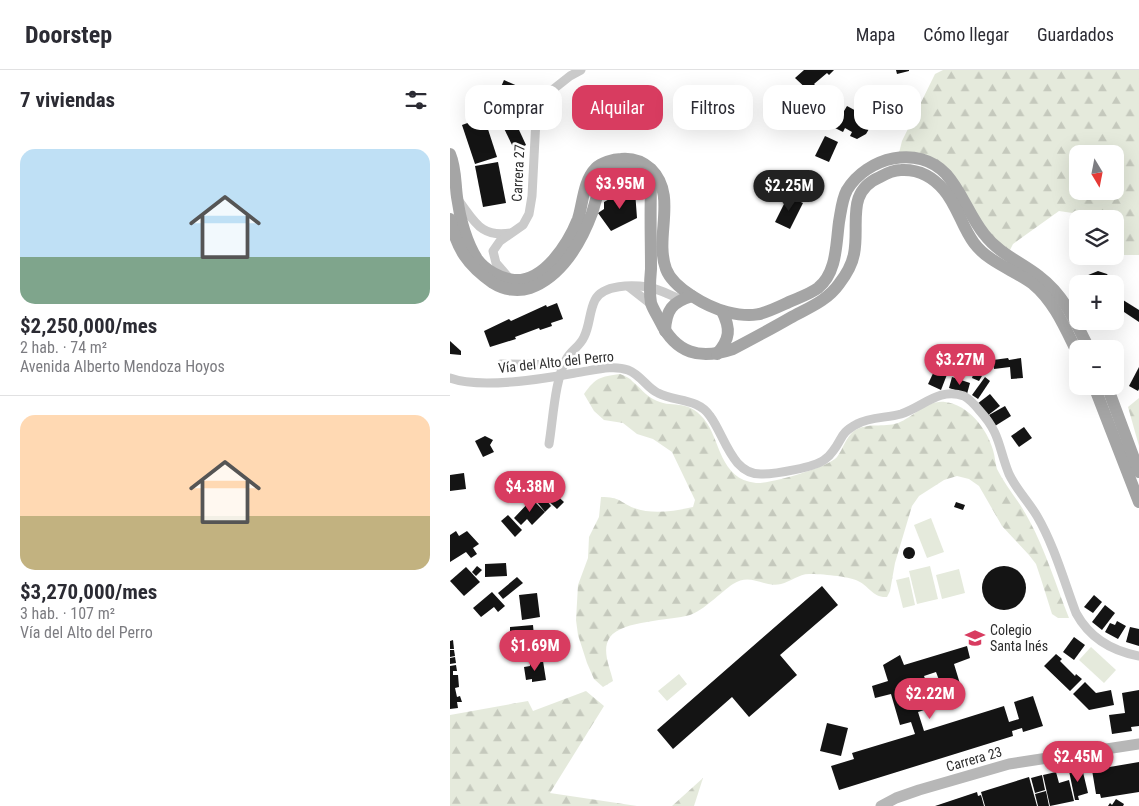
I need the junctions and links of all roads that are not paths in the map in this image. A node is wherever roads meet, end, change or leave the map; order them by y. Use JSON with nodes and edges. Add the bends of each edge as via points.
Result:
{"nodes":[{"id":1,"x":581,"y":70,"type":"edge"},
{"id":2,"x":450,"y":154,"type":"edge"},
{"id":3,"x":457,"y":198,"type":"junction"},
{"id":4,"x":450,"y":219,"type":"edge"},
{"id":5,"x":514,"y":232,"type":"junction"},
{"id":6,"x":511,"y":280,"type":"junction"},
{"id":7,"x":629,"y":287,"type":"junction"},
{"id":8,"x":649,"y":288,"type":"junction"},
{"id":9,"x":686,"y":297,"type":"junction"},
{"id":10,"x":652,"y":304,"type":"junction"},
{"id":11,"x":722,"y":311,"type":"junction"},
{"id":12,"x":664,"y":331,"type":"junction"},
{"id":13,"x":1071,"y":340,"type":"edge"},
{"id":14,"x":1084,"y":340,"type":"edge"},
{"id":15,"x":717,"y":354,"type":"junction"},
{"id":16,"x":501,"y":364,"type":"dead end"},
{"id":17,"x":564,"y":365,"type":"junction"},
{"id":18,"x":560,"y":376,"type":"junction"},
{"id":19,"x":450,"y":378,"type":"edge"},
{"id":20,"x":1097,"y":395,"type":"edge"},
{"id":21,"x":1110,"y":395,"type":"edge"},
{"id":22,"x":549,"y":444,"type":"dead end"},
{"id":23,"x":1139,"y":472,"type":"edge"},
{"id":24,"x":1139,"y":502,"type":"edge"},
{"id":25,"x":1139,"y":656,"type":"edge"},
{"id":26,"x":1139,"y":744,"type":"edge"},
{"id":27,"x":881,"y":806,"type":"edge"}],
"edges":[{"from":1,"to":5,"type":"street","name":"Carrera 27","via":[[551,91],[540,104],[534,137],[529,214]]},
{"from":2,"to":3,"type":"main road"},
{"from":3,"to":5,"type":"street","via":[[479,228],[499,235]]},
{"from":3,"to":6,"type":"main road","via":[[463,229],[476,258],[482,266]]},
{"from":4,"to":8,"type":"main road","via":[[458,246],[477,272],[496,285],[512,290],[526,289],[540,284],[562,266],[579,241],[602,184],[611,172],[635,169],[646,177],[651,188]]},
{"from":5,"to":6,"type":"street","name":"Carrera 27","via":[[500,241],[493,251],[496,263]]},
{"from":6,"to":9,"type":"main road","via":[[532,277],[555,258],[569,239],[589,179],[596,168],[618,158],[634,158],[648,166],[662,186],[665,202],[663,255],[671,279]]},
{"from":7,"to":8,"type":"street"},
{"from":7,"to":10,"type":"street"},
{"from":7,"to":17,"type":"street","via":[[600,293],[580,344]]},
{"from":8,"to":9,"type":"street"},
{"from":8,"to":10,"type":"main road"},
{"from":9,"to":11,"type":"main road"},
{"from":9,"to":12,"type":"main road","via":[[671,307]]},
{"from":10,"to":12,"type":"main road"},
{"from":11,"to":14,"type":"main road","via":[[746,316],[761,315],[817,289],[833,265],[846,192],[867,169],[898,157],[913,157],[944,172],[994,246],[1041,278],[1060,296]]},
{"from":11,"to":15,"type":"main road","via":[[728,334]]},
{"from":12,"to":15,"type":"main road","via":[[687,350],[701,355]]},
{"from":13,"to":15,"type":"main road","via":[[1048,300],[1033,284],[1001,265],[974,243],[946,191],[936,181],[923,173],[894,170],[862,190],[855,206],[854,254],[849,269],[826,298],[733,349]]},
{"from":16,"to":17,"type":"street"},
{"from":17,"to":18,"type":"street"},
{"from":18,"to":19,"type":"street","name":"Vía del Alto del Perro","via":[[479,383]]},
{"from":18,"to":22,"type":"street"},
{"from":18,"to":25,"type":"street","name":"Vía del Alto del Perro","via":[[614,367],[629,370],[655,392],[700,406],[710,415],[736,462],[748,472],[762,475],[824,461],[846,430],[862,421],[904,413],[931,398],[948,394],[964,397],[990,421],[998,436],[1009,474],[1036,515],[1082,624],[1105,645]]},
{"from":20,"to":24,"type":"main road"},
{"from":21,"to":23,"type":"main road"},
{"from":26,"to":27,"type":"main road","name":"Carrera 23","via":[[1009,764],[919,790]]}]}
